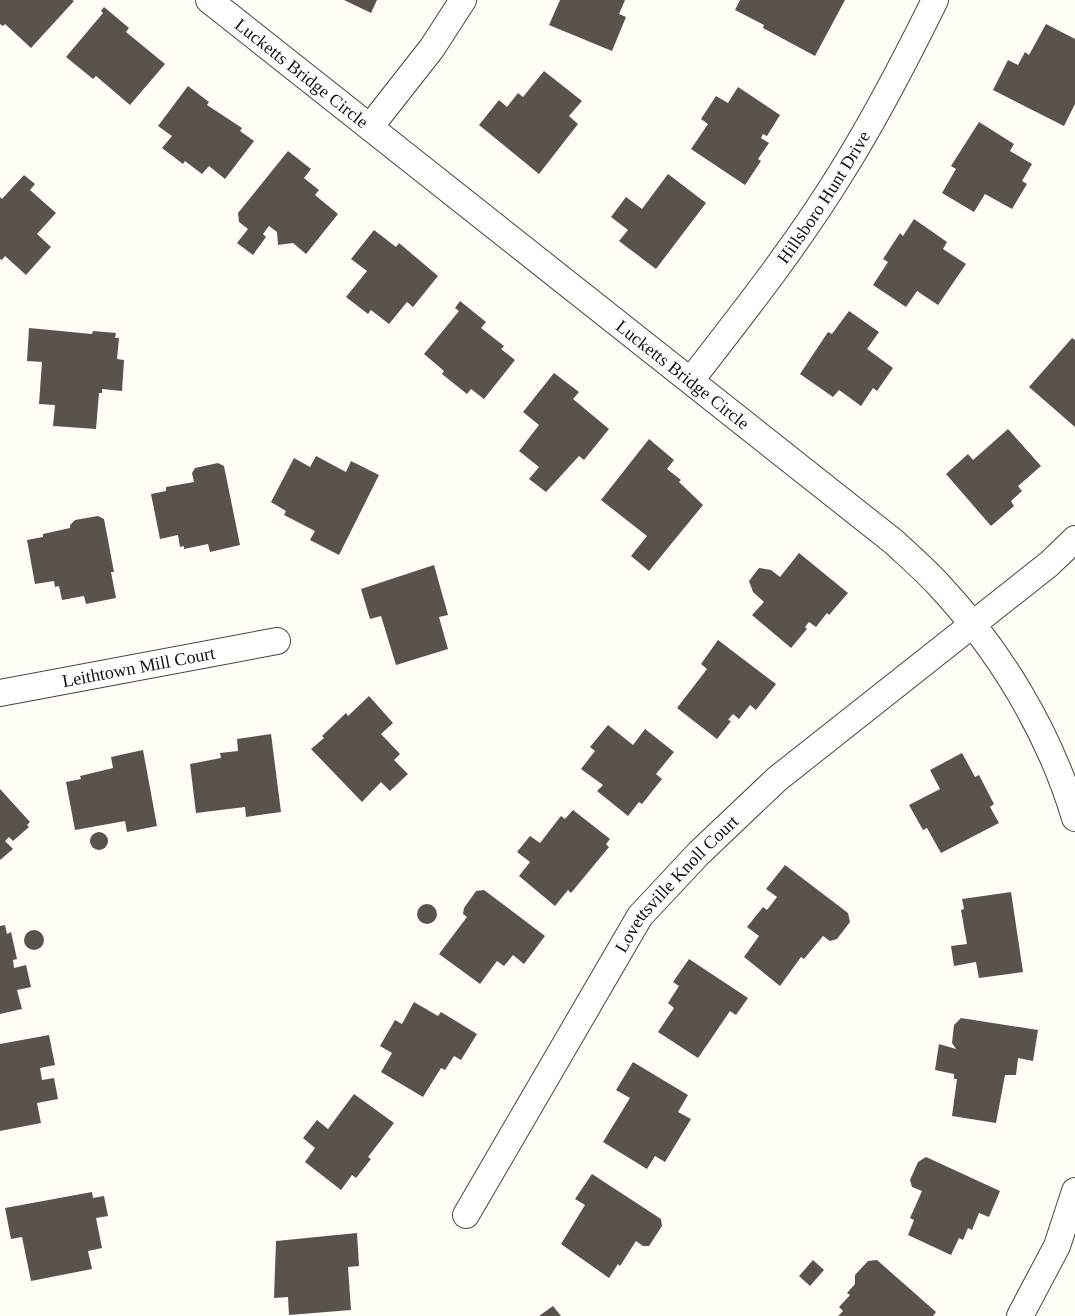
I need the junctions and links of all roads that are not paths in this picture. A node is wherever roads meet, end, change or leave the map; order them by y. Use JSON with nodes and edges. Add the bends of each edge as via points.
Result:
{"nodes":[{"id":1,"x":209,"y":0,"type":"edge"},
{"id":2,"x":463,"y":0,"type":"edge"},
{"id":3,"x":935,"y":0,"type":"edge"},
{"id":4,"x":370,"y":127,"type":"junction"},
{"id":5,"x":691,"y":380,"type":"junction"},
{"id":6,"x":1075,"y":539,"type":"edge"},
{"id":7,"x":973,"y":624,"type":"junction"},
{"id":8,"x":277,"y":641,"type":"dead end"},
{"id":9,"x":0,"y":693,"type":"edge"},
{"id":10,"x":1075,"y":818,"type":"edge"},
{"id":11,"x":1075,"y":1191,"type":"edge"},
{"id":12,"x":466,"y":1215,"type":"dead end"},
{"id":13,"x":1020,"y":1316,"type":"edge"}],
"edges":[{"from":1,"to":4,"type":"street","name":"Lucketts Bridge Circle"},
{"from":2,"to":4,"type":"street","via":[[432,48]]},
{"from":3,"to":5,"type":"street","name":"Hillsboro Hunt Drive","via":[[842,173],[779,266]]},
{"from":4,"to":5,"type":"street","name":"Lucketts Bridge Circle"},
{"from":5,"to":7,"type":"street","name":"Lucketts Bridge Circle","via":[[894,542],[937,582]]},
{"from":6,"to":7,"type":"street","name":"Lovettsville Knoll Court"},
{"from":7,"to":10,"type":"street","name":"Lucketts Bridge Circle","via":[[1041,732]]},
{"from":7,"to":12,"type":"street","name":"Lovettsville Knoll Court","via":[[777,779],[640,916]]},
{"from":8,"to":9,"type":"street","name":"Leithtown Mill Court"},
{"from":11,"to":13,"type":"street","via":[[1056,1246]]}]}
